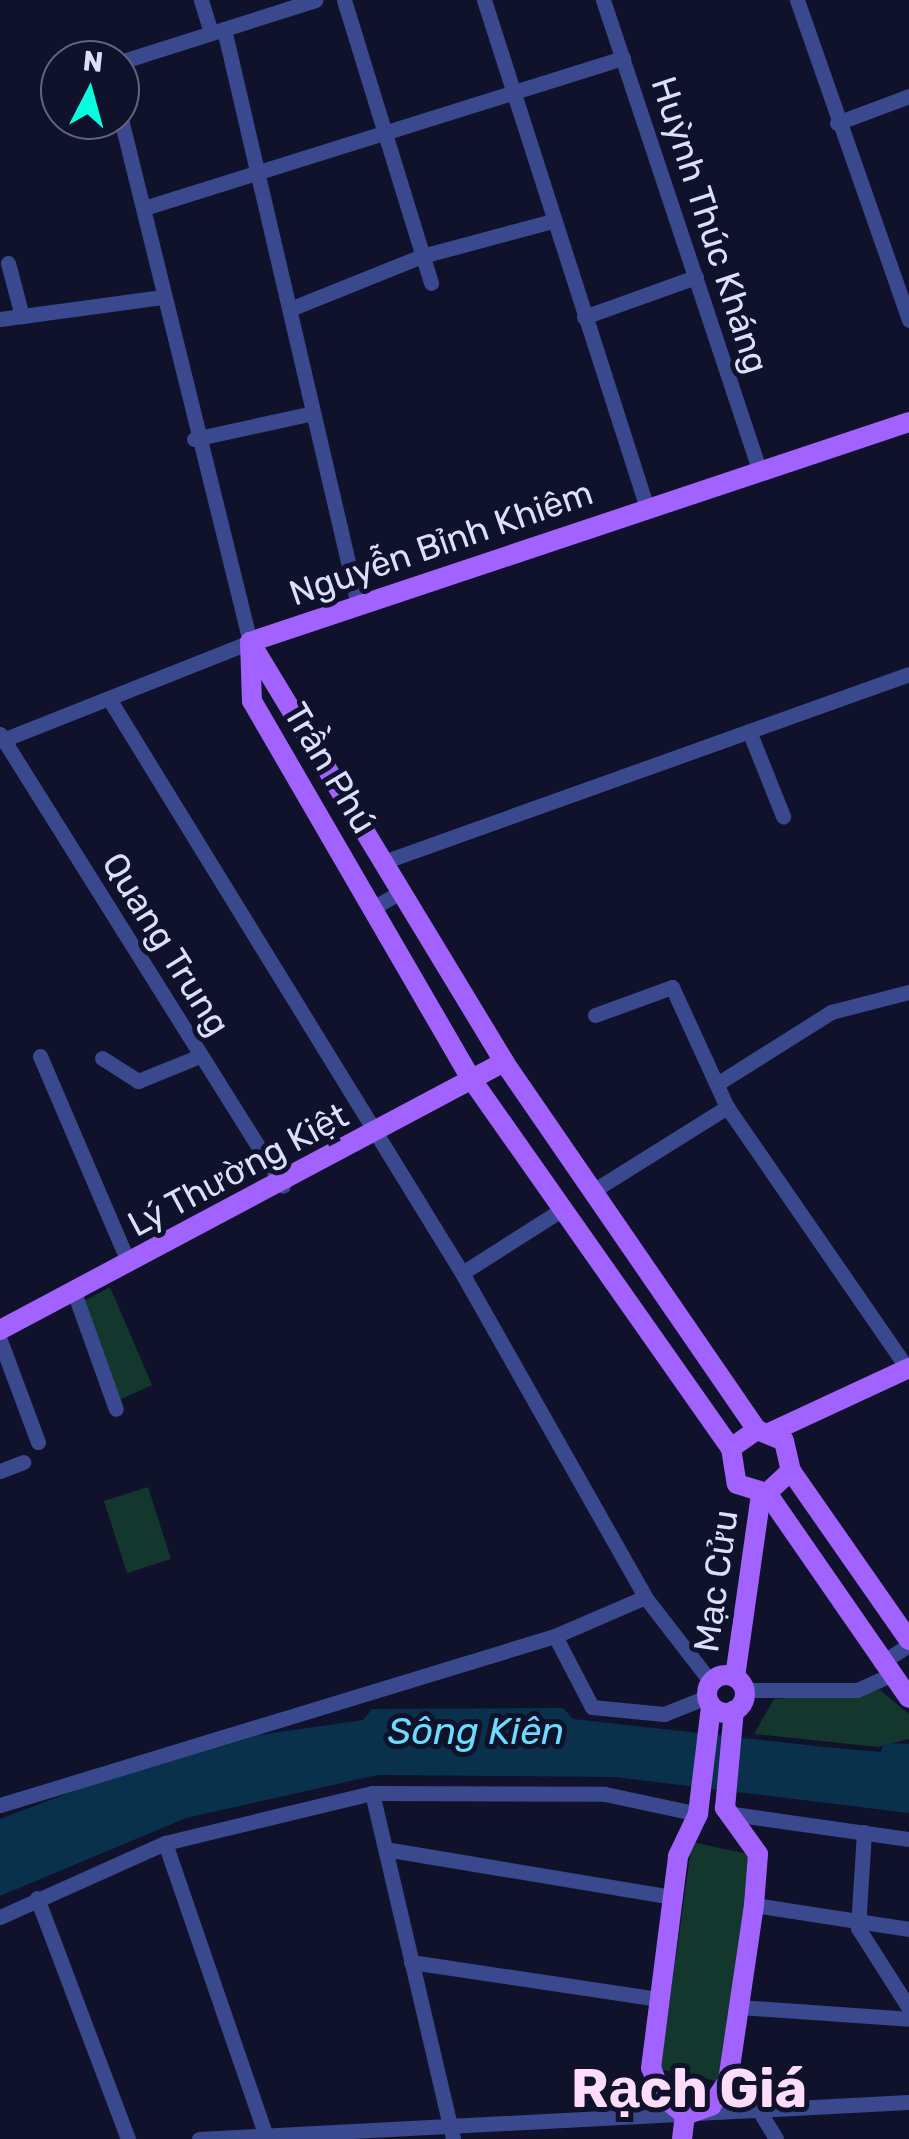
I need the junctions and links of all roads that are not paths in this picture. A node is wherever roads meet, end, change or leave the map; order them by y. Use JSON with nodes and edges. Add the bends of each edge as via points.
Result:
{"nodes":[{"id":1,"x":200,"y":0,"type":"edge"},
{"id":2,"x":315,"y":0,"type":"edge"},
{"id":3,"x":344,"y":0,"type":"edge"},
{"id":4,"x":484,"y":0,"type":"edge"},
{"id":5,"x":603,"y":0,"type":"edge"},
{"id":6,"x":797,"y":0,"type":"edge"},
{"id":7,"x":218,"y":31,"type":"junction"},
{"id":8,"x":140,"y":56,"type":"edge"},
{"id":9,"x":624,"y":58,"type":"junction"},
{"id":10,"x":511,"y":91,"type":"junction"},
{"id":11,"x":909,"y":96,"type":"edge"},
{"id":12,"x":837,"y":123,"type":"junction"},
{"id":13,"x":382,"y":136,"type":"junction"},
{"id":14,"x":127,"y":140,"type":"edge"},
{"id":15,"x":257,"y":174,"type":"junction"},
{"id":16,"x":144,"y":208,"type":"junction"},
{"id":17,"x":553,"y":222,"type":"junction"},
{"id":18,"x":422,"y":256,"type":"junction"},
{"id":19,"x":8,"y":263,"type":"dead end"},
{"id":20,"x":696,"y":277,"type":"junction"},
{"id":21,"x":431,"y":282,"type":"dead end"},
{"id":22,"x":163,"y":297,"type":"junction"},
{"id":23,"x":290,"y":309,"type":"junction"},
{"id":24,"x":22,"y":316,"type":"junction"},
{"id":25,"x":584,"y":317,"type":"junction"},
{"id":26,"x":0,"y":319,"type":"edge"},
{"id":27,"x":909,"y":320,"type":"edge"},
{"id":28,"x":313,"y":413,"type":"junction"},
{"id":29,"x":909,"y":422,"type":"edge"},
{"id":30,"x":194,"y":439,"type":"junction"},
{"id":31,"x":759,"y":470,"type":"junction"},
{"id":32,"x":648,"y":508,"type":"junction"},
{"id":33,"x":358,"y":606,"type":"junction"},
{"id":34,"x":250,"y":642,"type":"junction"},
{"id":35,"x":909,"y":674,"type":"edge"},
{"id":36,"x":111,"y":702,"type":"junction"},
{"id":37,"x":749,"y":731,"type":"junction"},
{"id":38,"x":1,"y":738,"type":"edge"},
{"id":39,"x":783,"y":816,"type":"dead end"},
{"id":40,"x":386,"y":861,"type":"junction"},
{"id":41,"x":403,"y":891,"type":"junction"},
{"id":42,"x":374,"y":907,"type":"junction"},
{"id":43,"x":909,"y":992,"type":"edge"},
{"id":44,"x":595,"y":1015,"type":"dead end"},
{"id":45,"x":40,"y":1056,"type":"dead end"},
{"id":46,"x":200,"y":1056,"type":"junction"},
{"id":47,"x":102,"y":1058,"type":"dead end"},
{"id":48,"x":504,"y":1062,"type":"junction"},
{"id":49,"x":472,"y":1080,"type":"junction"},
{"id":50,"x":720,"y":1082,"type":"junction"},
{"id":51,"x":727,"y":1107,"type":"junction"},
{"id":52,"x":371,"y":1137,"type":"junction"},
{"id":53,"x":283,"y":1186,"type":"junction"},
{"id":54,"x":596,"y":1189,"type":"junction"},
{"id":55,"x":564,"y":1209,"type":"junction"},
{"id":56,"x":129,"y":1264,"type":"junction"},
{"id":57,"x":462,"y":1273,"type":"junction"},
{"id":58,"x":74,"y":1292,"type":"junction"},
{"id":59,"x":0,"y":1330,"type":"edge"},
{"id":60,"x":0,"y":1340,"type":"edge"},
{"id":61,"x":909,"y":1369,"type":"edge"},
{"id":62,"x":116,"y":1408,"type":"dead end"},
{"id":63,"x":764,"y":1431,"type":"junction"},
{"id":64,"x":38,"y":1442,"type":"dead end"},
{"id":65,"x":731,"y":1448,"type":"junction"},
{"id":66,"x":23,"y":1462,"type":"dead end"},
{"id":67,"x":2,"y":1465,"type":"edge"},
{"id":68,"x":790,"y":1471,"type":"junction"},
{"id":69,"x":764,"y":1493,"type":"junction"},
{"id":70,"x":646,"y":1597,"type":"junction"},
{"id":71,"x":554,"y":1636,"type":"junction"},
{"id":72,"x":909,"y":1643,"type":"edge"},
{"id":73,"x":886,"y":1669,"type":"junction"},
{"id":74,"x":739,"y":1684,"type":"junction"},
{"id":75,"x":909,"y":1698,"type":"edge"},
{"id":76,"x":710,"y":1702,"type":"junction"},
{"id":77,"x":734,"y":1718,"type":"junction"},
{"id":78,"x":372,"y":1793,"type":"junction"},
{"id":79,"x":1,"y":1802,"type":"edge"},
{"id":80,"x":725,"y":1810,"type":"junction"},
{"id":81,"x":694,"y":1820,"type":"junction"},
{"id":82,"x":864,"y":1832,"type":"junction"},
{"id":83,"x":743,"y":1834,"type":"junction"},
{"id":84,"x":909,"y":1838,"type":"edge"},
{"id":85,"x":165,"y":1843,"type":"junction"},
{"id":86,"x":391,"y":1850,"type":"junction"},
{"id":87,"x":673,"y":1897,"type":"junction"},
{"id":88,"x":37,"y":1898,"type":"junction"},
{"id":89,"x":754,"y":1905,"type":"junction"},
{"id":90,"x":0,"y":1917,"type":"edge"},
{"id":91,"x":858,"y":1920,"type":"junction"},
{"id":92,"x":909,"y":1929,"type":"edge"},
{"id":93,"x":411,"y":1962,"type":"junction"},
{"id":94,"x":659,"y":1999,"type":"junction"},
{"id":95,"x":739,"y":2007,"type":"junction"},
{"id":96,"x":909,"y":2008,"type":"edge"},
{"id":97,"x":909,"y":2020,"type":"edge"},
{"id":98,"x":909,"y":2102,"type":"edge"},
{"id":99,"x":760,"y":2112,"type":"junction"},
{"id":100,"x":685,"y":2115,"type":"junction"},
{"id":101,"x":451,"y":2132,"type":"edge"},
{"id":102,"x":267,"y":2138,"type":"edge"},
{"id":103,"x":128,"y":2139,"type":"edge"},
{"id":104,"x":200,"y":2139,"type":"edge"},
{"id":105,"x":682,"y":2139,"type":"edge"},
{"id":106,"x":776,"y":2139,"type":"edge"}],
"edges":[{"from":1,"to":7,"type":"street"},
{"from":2,"to":7,"type":"street"},
{"from":3,"to":13,"type":"street"},
{"from":4,"to":10,"type":"street"},
{"from":5,"to":9,"type":"street","name":"Huỳnh Thúc Kháng"},
{"from":6,"to":12,"type":"street"},
{"from":7,"to":8,"type":"street"},
{"from":7,"to":15,"type":"street"},
{"from":9,"to":10,"type":"street"},
{"from":9,"to":20,"type":"street","name":"Huỳnh Thúc Kháng"},
{"from":10,"to":13,"type":"street"},
{"from":10,"to":17,"type":"street"},
{"from":11,"to":12,"type":"street"},
{"from":12,"to":27,"type":"street"},
{"from":13,"to":15,"type":"street"},
{"from":13,"to":18,"type":"street"},
{"from":14,"to":16,"type":"street"},
{"from":15,"to":16,"type":"street"},
{"from":15,"to":23,"type":"street"},
{"from":16,"to":22,"type":"street"},
{"from":17,"to":18,"type":"street"},
{"from":17,"to":25,"type":"street"},
{"from":18,"to":21,"type":"street"},
{"from":18,"to":23,"type":"street"},
{"from":19,"to":24,"type":"street"},
{"from":20,"to":25,"type":"street"},
{"from":20,"to":31,"type":"street","name":"Huỳnh Thúc Kháng"},
{"from":22,"to":24,"type":"street"},
{"from":22,"to":30,"type":"street"},
{"from":23,"to":28,"type":"street"},
{"from":24,"to":26,"type":"street"},
{"from":25,"to":32,"type":"street"},
{"from":28,"to":30,"type":"street"},
{"from":28,"to":33,"type":"street"},
{"from":29,"to":31,"type":"main road","name":"Nguyễn Bỉnh Khiêm"},
{"from":30,"to":34,"type":"street"},
{"from":31,"to":32,"type":"main road","name":"Nguyễn Bỉnh Khiêm"},
{"from":32,"to":33,"type":"main road","name":"Nguyễn Bỉnh Khiêm"},
{"from":33,"to":34,"type":"main road","name":"Nguyễn Bỉnh Khiêm"},
{"from":34,"to":36,"type":"street","name":"Nguyễn Bỉnh Khiêm"},
{"from":34,"to":40,"type":"main road","name":"Trần Phú"},
{"from":34,"to":42,"type":"main road","name":"Trần Phú","via":[[252,701]]},
{"from":35,"to":37,"type":"street"},
{"from":36,"to":38,"type":"street","name":"Nguyễn Bỉnh Khiêm"},
{"from":36,"to":52,"type":"street"},
{"from":37,"to":39,"type":"street"},
{"from":37,"to":40,"type":"street"},
{"from":38,"to":46,"type":"street","name":"Quang Trung"},
{"from":40,"to":41,"type":"main road","name":"Trần Phú"},
{"from":41,"to":42,"type":"street"},
{"from":41,"to":48,"type":"main road","name":"Trần Phú"},
{"from":42,"to":49,"type":"main road","name":"Trần Phú"},
{"from":43,"to":50,"type":"street","via":[[831,1012]]},
{"from":44,"to":50,"type":"street","via":[[672,988]]},
{"from":45,"to":56,"type":"street"},
{"from":46,"to":47,"type":"street","via":[[138,1081]]},
{"from":46,"to":53,"type":"street","name":"Quang Trung"},
{"from":48,"to":49,"type":"main road","name":"Lý Thường Kiệt"},
{"from":48,"to":54,"type":"main road","name":"Trần Phú"},
{"from":49,"to":52,"type":"main road","name":"Lý Thường Kiệt"},
{"from":49,"to":55,"type":"main road","name":"Trần Phú"},
{"from":50,"to":51,"type":"street"},
{"from":51,"to":54,"type":"street"},
{"from":51,"to":61,"type":"street"},
{"from":52,"to":53,"type":"main road","name":"Lý Thường Kiệt"},
{"from":52,"to":57,"type":"street"},
{"from":53,"to":56,"type":"main road","name":"Lý Thường Kiệt"},
{"from":54,"to":55,"type":"main road"},
{"from":54,"to":63,"type":"main road","name":"Trần Phú"},
{"from":55,"to":57,"type":"street"},
{"from":55,"to":65,"type":"main road","name":"Trần Phú"},
{"from":56,"to":58,"type":"main road","name":"Lý Thường Kiệt"},
{"from":57,"to":70,"type":"street"},
{"from":58,"to":59,"type":"main road","name":"Lý Thường Kiệt"},
{"from":58,"to":62,"type":"street"},
{"from":60,"to":64,"type":"street"},
{"from":61,"to":63,"type":"main road"},
{"from":63,"to":65,"type":"main road"},
{"from":63,"to":68,"type":"main road","name":"Trần Phú","via":[[791,1455]]},
{"from":65,"to":69,"type":"main road","name":"Trần Phú","via":[[737,1484]]},
{"from":66,"to":67,"type":"street"},
{"from":68,"to":69,"type":"main road"},
{"from":68,"to":72,"type":"main road","name":"Trần Phú"},
{"from":69,"to":73,"type":"main road","name":"Trần Phú"},
{"from":69,"to":74,"type":"main road","name":"Mạc Cửu"},
{"from":70,"to":71,"type":"street"},
{"from":70,"to":76,"type":"street"},
{"from":71,"to":76,"type":"street","via":[[592,1707],[664,1714]]},
{"from":71,"to":79,"type":"street"},
{"from":72,"to":73,"type":"street"},
{"from":73,"to":74,"type":"street","via":[[857,1690]]},
{"from":73,"to":75,"type":"main road","name":"Trần Phú"},
{"from":74,"to":76,"type":"main road"},
{"from":74,"to":77,"type":"main road","name":"Mạc Cửu"},
{"from":76,"to":77,"type":"main road"},
{"from":76,"to":81,"type":"main road"},
{"from":77,"to":80,"type":"main road","name":"Mạc Cửu"},
{"from":78,"to":81,"type":"street","via":[[605,1794]]},
{"from":78,"to":85,"type":"street"},
{"from":78,"to":86,"type":"street"},
{"from":80,"to":82,"type":"street"},
{"from":80,"to":83,"type":"main road"},
{"from":81,"to":83,"type":"main road"},
{"from":81,"to":87,"type":"main road"},
{"from":82,"to":84,"type":"street"},
{"from":82,"to":91,"type":"street"},
{"from":83,"to":89,"type":"main road","via":[[758,1854]]},
{"from":85,"to":88,"type":"street"},
{"from":85,"to":102,"type":"street"},
{"from":86,"to":87,"type":"street"},
{"from":86,"to":93,"type":"street"},
{"from":87,"to":94,"type":"main road"},
{"from":88,"to":90,"type":"street"},
{"from":88,"to":103,"type":"street"},
{"from":89,"to":91,"type":"street"},
{"from":89,"to":95,"type":"main road"},
{"from":91,"to":92,"type":"street"},
{"from":91,"to":96,"type":"street"},
{"from":93,"to":94,"type":"street"},
{"from":93,"to":101,"type":"street"},
{"from":94,"to":100,"type":"main road","via":[[653,2082]]},
{"from":95,"to":97,"type":"street"},
{"from":95,"to":100,"type":"main road","via":[[724,2092]]},
{"from":98,"to":99,"type":"street"},
{"from":99,"to":100,"type":"street"},
{"from":99,"to":106,"type":"street"},
{"from":100,"to":101,"type":"street"},
{"from":100,"to":105,"type":"main road"},
{"from":101,"to":102,"type":"street"},
{"from":102,"to":104,"type":"street"}]}
